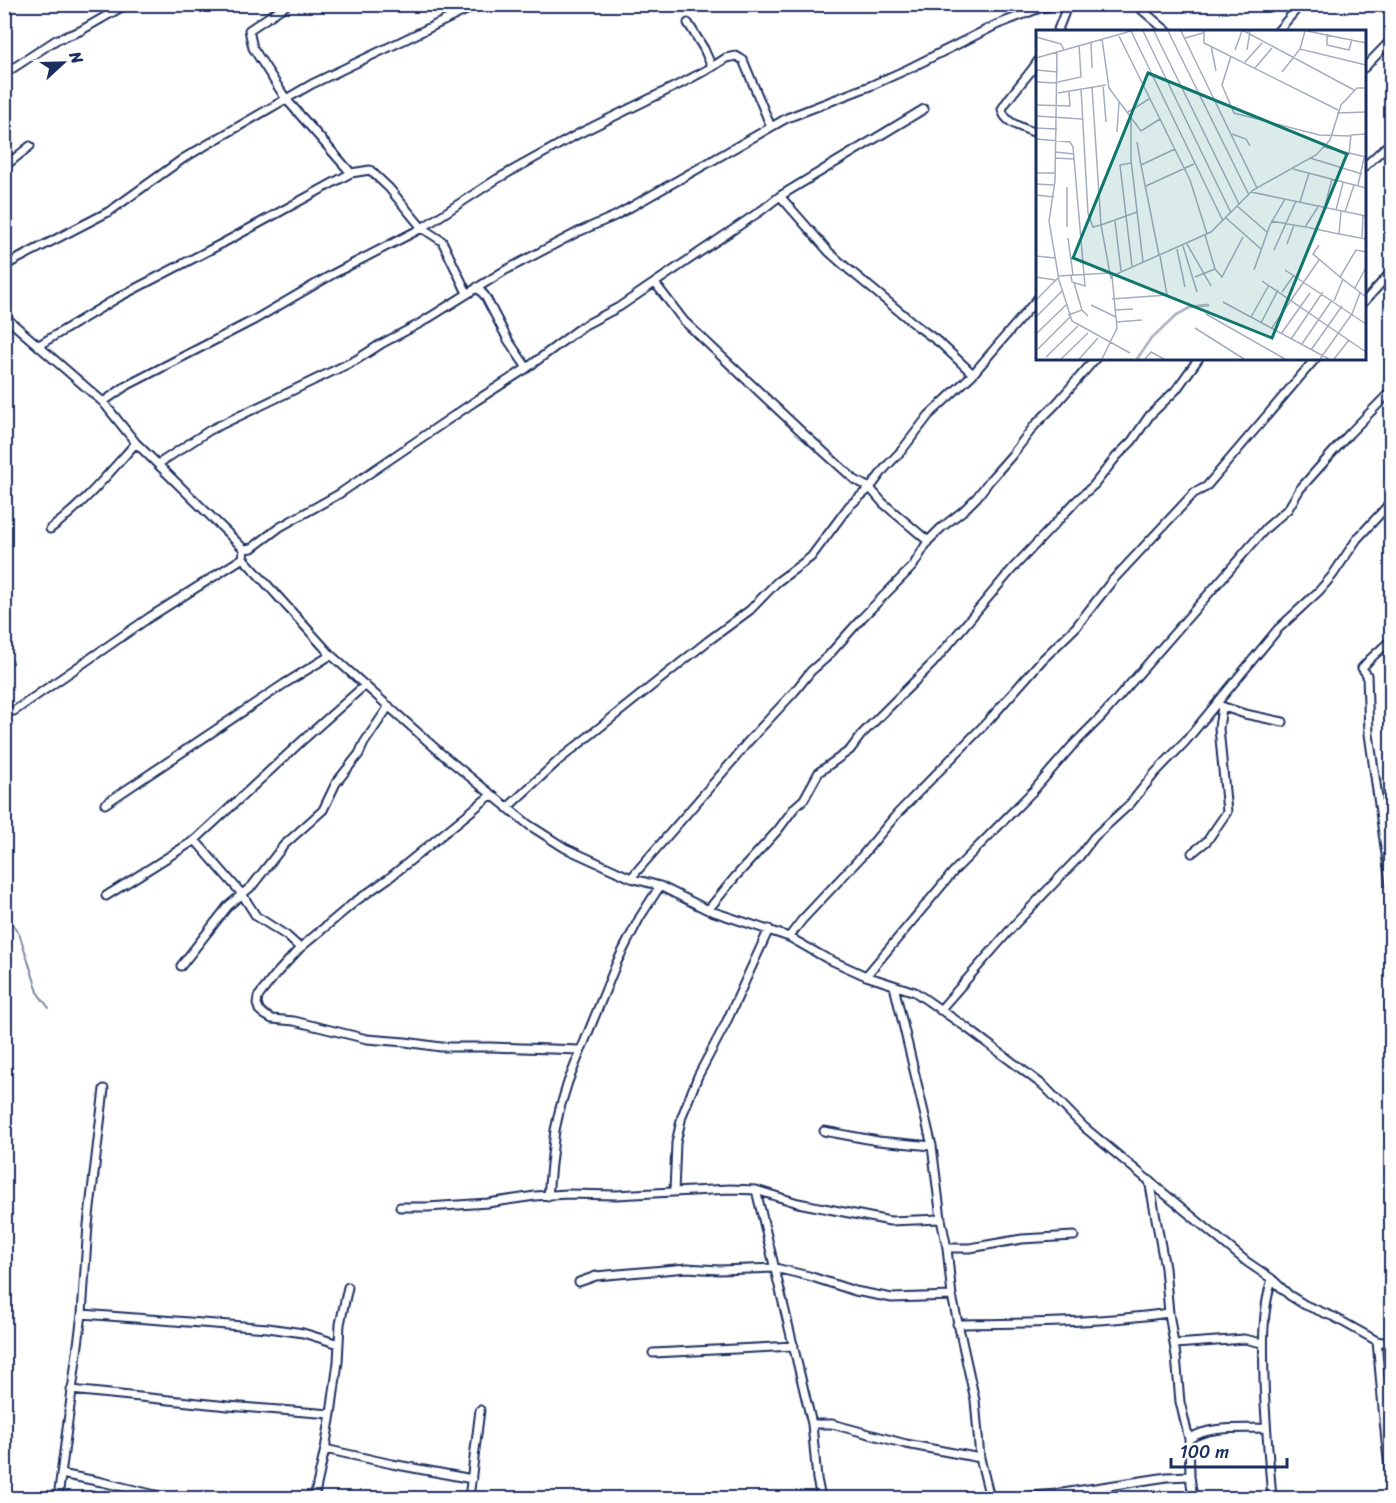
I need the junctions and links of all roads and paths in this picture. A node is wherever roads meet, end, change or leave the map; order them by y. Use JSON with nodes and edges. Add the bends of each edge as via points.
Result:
{"nodes":[{"id":1,"x":127,"y":4,"type":"edge"},
{"id":2,"x":288,"y":4,"type":"edge"},
{"id":3,"x":478,"y":4,"type":"edge"},
{"id":4,"x":1063,"y":4,"type":"edge"},
{"id":5,"x":1068,"y":4,"type":"edge"},
{"id":6,"x":1136,"y":4,"type":"edge"},
{"id":7,"x":1301,"y":4,"type":"edge"},
{"id":8,"x":688,"y":23,"type":"dead end"},
{"id":9,"x":1058,"y":30,"type":"edge"},
{"id":10,"x":1166,"y":30,"type":"edge"},
{"id":11,"x":1279,"y":30,"type":"edge"},
{"id":12,"x":1392,"y":39,"type":"edge"},
{"id":13,"x":1036,"y":64,"type":"edge"},
{"id":14,"x":712,"y":67,"type":"junction"},
{"id":15,"x":1366,"y":67,"type":"edge"},
{"id":16,"x":4,"y":74,"type":"edge"},
{"id":17,"x":286,"y":99,"type":"junction"},
{"id":18,"x":924,"y":109,"type":"dead end"},
{"id":19,"x":771,"y":127,"type":"junction"},
{"id":20,"x":1036,"y":134,"type":"edge"},
{"id":21,"x":1392,"y":141,"type":"edge"},
{"id":22,"x":30,"y":146,"type":"dead end"},
{"id":23,"x":4,"y":166,"type":"edge"},
{"id":24,"x":1366,"y":166,"type":"edge"},
{"id":25,"x":351,"y":173,"type":"junction"},
{"id":26,"x":780,"y":196,"type":"junction"},
{"id":27,"x":422,"y":228,"type":"junction"},
{"id":28,"x":4,"y":266,"type":"edge"},
{"id":29,"x":1392,"y":271,"type":"edge"},
{"id":30,"x":655,"y":283,"type":"junction"},
{"id":31,"x":477,"y":287,"type":"junction"},
{"id":32,"x":467,"y":293,"type":"junction"},
{"id":33,"x":1036,"y":300,"type":"edge"},
{"id":34,"x":1366,"y":301,"type":"edge"},
{"id":35,"x":4,"y":316,"type":"edge"},
{"id":36,"x":39,"y":345,"type":"junction"},
{"id":37,"x":1094,"y":360,"type":"edge"},
{"id":38,"x":1198,"y":360,"type":"edge"},
{"id":39,"x":1314,"y":360,"type":"edge"},
{"id":40,"x":527,"y":368,"type":"junction"},
{"id":41,"x":973,"y":374,"type":"junction"},
{"id":42,"x":1392,"y":390,"type":"edge"},
{"id":43,"x":103,"y":402,"type":"junction"},
{"id":44,"x":136,"y":443,"type":"junction"},
{"id":45,"x":158,"y":464,"type":"junction"},
{"id":46,"x":870,"y":488,"type":"junction"},
{"id":47,"x":1392,"y":501,"type":"edge"},
{"id":48,"x":50,"y":529,"type":"dead end"},
{"id":49,"x":928,"y":541,"type":"junction"},
{"id":50,"x":244,"y":549,"type":"junction"},
{"id":51,"x":243,"y":558,"type":"junction"},
{"id":52,"x":1392,"y":639,"type":"edge"},
{"id":53,"x":331,"y":655,"type":"junction"},
{"id":54,"x":365,"y":685,"type":"junction"},
{"id":55,"x":389,"y":706,"type":"junction"},
{"id":56,"x":1219,"y":706,"type":"junction"},
{"id":57,"x":4,"y":710,"type":"edge"},
{"id":58,"x":1283,"y":722,"type":"dead end"},
{"id":59,"x":491,"y":795,"type":"junction"},
{"id":60,"x":105,"y":804,"type":"dead end"},
{"id":61,"x":507,"y":808,"type":"junction"},
{"id":62,"x":195,"y":840,"type":"junction"},
{"id":63,"x":1192,"y":853,"type":"dead end"},
{"id":64,"x":631,"y":878,"type":"junction"},
{"id":65,"x":660,"y":886,"type":"junction"},
{"id":66,"x":242,"y":894,"type":"junction"},
{"id":67,"x":106,"y":896,"type":"dead end"},
{"id":68,"x":1392,"y":897,"type":"edge"},
{"id":69,"x":708,"y":910,"type":"junction"},
{"id":70,"x":768,"y":929,"type":"junction"},
{"id":71,"x":789,"y":937,"type":"junction"},
{"id":72,"x":300,"y":948,"type":"junction"},
{"id":73,"x":181,"y":966,"type":"dead end"},
{"id":74,"x":866,"y":976,"type":"junction"},
{"id":75,"x":894,"y":986,"type":"junction"},
{"id":76,"x":940,"y":1010,"type":"junction"},
{"id":77,"x":580,"y":1050,"type":"junction"},
{"id":78,"x":104,"y":1089,"type":"dead end"},
{"id":79,"x":824,"y":1131,"type":"dead end"},
{"id":80,"x":932,"y":1146,"type":"junction"},
{"id":81,"x":1149,"y":1180,"type":"junction"},
{"id":82,"x":756,"y":1190,"type":"junction"},
{"id":83,"x":674,"y":1192,"type":"junction"},
{"id":84,"x":548,"y":1196,"type":"junction"},
{"id":85,"x":400,"y":1207,"type":"dead end"},
{"id":86,"x":941,"y":1219,"type":"junction"},
{"id":87,"x":1074,"y":1236,"type":"dead end"},
{"id":88,"x":947,"y":1248,"type":"junction"},
{"id":89,"x":775,"y":1268,"type":"junction"},
{"id":90,"x":1272,"y":1279,"type":"junction"},
{"id":91,"x":579,"y":1282,"type":"dead end"},
{"id":92,"x":348,"y":1287,"type":"dead end"},
{"id":93,"x":952,"y":1296,"type":"junction"},
{"id":94,"x":1169,"y":1313,"type":"junction"},
{"id":95,"x":82,"y":1314,"type":"junction"},
{"id":96,"x":957,"y":1324,"type":"junction"},
{"id":97,"x":1377,"y":1341,"type":"junction"},
{"id":98,"x":339,"y":1344,"type":"junction"},
{"id":99,"x":1175,"y":1344,"type":"junction"},
{"id":100,"x":1262,"y":1344,"type":"junction"},
{"id":101,"x":1392,"y":1344,"type":"edge"},
{"id":102,"x":794,"y":1346,"type":"junction"},
{"id":103,"x":653,"y":1353,"type":"dead end"},
{"id":104,"x":71,"y":1390,"type":"junction"},
{"id":105,"x":480,"y":1410,"type":"dead end"},
{"id":106,"x":331,"y":1414,"type":"junction"},
{"id":107,"x":812,"y":1424,"type":"junction"},
{"id":108,"x":1266,"y":1428,"type":"junction"},
{"id":109,"x":1189,"y":1439,"type":"junction"},
{"id":110,"x":325,"y":1449,"type":"junction"},
{"id":111,"x":980,"y":1458,"type":"junction"},
{"id":112,"x":61,"y":1473,"type":"junction"},
{"id":113,"x":1190,"y":1476,"type":"junction"},
{"id":114,"x":472,"y":1479,"type":"junction"},
{"id":115,"x":1392,"y":1495,"type":"edge"},
{"id":116,"x":58,"y":1498,"type":"edge"},
{"id":117,"x":168,"y":1498,"type":"edge"},
{"id":118,"x":314,"y":1498,"type":"edge"},
{"id":119,"x":469,"y":1498,"type":"edge"},
{"id":120,"x":821,"y":1498,"type":"edge"},
{"id":121,"x":992,"y":1498,"type":"edge"},
{"id":122,"x":1011,"y":1498,"type":"edge"},
{"id":123,"x":1193,"y":1498,"type":"edge"},
{"id":124,"x":1272,"y":1498,"type":"edge"}],
"edges":[{"from":1,"to":16,"type":"street","via":[[56,40]]},
{"from":2,"to":17,"type":"street","via":[[249,30],[253,48]]},
{"from":3,"to":17,"type":"street"},
{"from":4,"to":19,"type":"street","via":[[1040,8],[996,25],[908,69]]},
{"from":5,"to":9,"type":"street"},
{"from":6,"to":10,"type":"street"},
{"from":7,"to":11,"type":"street"},
{"from":8,"to":14,"type":"street"},
{"from":12,"to":15,"type":"street"},
{"from":13,"to":20,"type":"street","via":[[1002,109],[1008,120]]},
{"from":14,"to":19,"type":"street","via":[[732,56],[743,60]]},
{"from":14,"to":27,"type":"street","via":[[578,134]]},
{"from":17,"to":25,"type":"street"},
{"from":17,"to":28,"type":"street","via":[[184,158],[110,211]]},
{"from":18,"to":26,"type":"street"},
{"from":19,"to":31,"type":"street","via":[[615,216]]},
{"from":21,"to":24,"type":"street"},
{"from":22,"to":23,"type":"street"},
{"from":25,"to":27,"type":"street","via":[[370,170]]},
{"from":25,"to":36,"type":"street","via":[[118,297]]},
{"from":26,"to":30,"type":"street"},
{"from":26,"to":41,"type":"street","via":[[841,263]]},
{"from":27,"to":32,"type":"street","via":[[442,241]]},
{"from":27,"to":43,"type":"street","via":[[126,386]]},
{"from":29,"to":34,"type":"street"},
{"from":30,"to":40,"type":"street","via":[[582,326]]},
{"from":30,"to":46,"type":"street","via":[[684,321],[855,480]]},
{"from":31,"to":32,"type":"street"},
{"from":31,"to":40,"type":"street"},
{"from":32,"to":45,"type":"street","via":[[356,360],[210,430]]},
{"from":33,"to":41,"type":"street"},
{"from":35,"to":36,"type":"street"},
{"from":36,"to":43,"type":"street"},
{"from":37,"to":49,"type":"street","via":[[977,497]]},
{"from":38,"to":69,"type":"street","via":[[1094,485],[1013,568],[933,663],[850,750],[819,772],[804,799]]},
{"from":39,"to":71,"type":"street","via":[[1206,487],[1194,493],[1112,581],[1076,627],[897,814]]},
{"from":40,"to":50,"type":"street","via":[[339,494],[280,527],[252,548]]},
{"from":41,"to":46,"type":"street","via":[[929,415]]},
{"from":42,"to":74,"type":"street","via":[[1335,449],[1287,509],[1266,528],[1103,715],[954,871]]},
{"from":43,"to":44,"type":"street"},
{"from":44,"to":45,"type":"street"},
{"from":44,"to":48,"type":"street","via":[[73,511]]},
{"from":45,"to":50,"type":"street"},
{"from":46,"to":49,"type":"street"},
{"from":46,"to":61,"type":"street","via":[[849,506],[811,557],[777,582],[750,610],[559,760]]},
{"from":47,"to":56,"type":"street","via":[[1357,539],[1319,591],[1278,629]]},
{"from":49,"to":64,"type":"street","via":[[913,566],[811,671]]},
{"from":50,"to":51,"type":"street"},
{"from":51,"to":53,"type":"street"},
{"from":51,"to":57,"type":"street","via":[[14,711]]},
{"from":52,"to":68,"type":"street","via":[[1362,668],[1367,675],[1369,734]]},
{"from":53,"to":54,"type":"street"},
{"from":53,"to":60,"type":"street"},
{"from":54,"to":55,"type":"street"},
{"from":54,"to":62,"type":"street"},
{"from":55,"to":59,"type":"street"},
{"from":55,"to":66,"type":"street","via":[[336,783],[323,810],[284,845]]},
{"from":56,"to":58,"type":"street"},
{"from":56,"to":63,"type":"street","via":[[1227,812],[1207,841]]},
{"from":56,"to":76,"type":"street","via":[[1130,804],[1094,837]]},
{"from":59,"to":61,"type":"street"},
{"from":59,"to":72,"type":"street"},
{"from":61,"to":64,"type":"street","via":[[565,848]]},
{"from":62,"to":66,"type":"street"},
{"from":62,"to":67,"type":"street"},
{"from":64,"to":65,"type":"street"},
{"from":65,"to":69,"type":"street"},
{"from":65,"to":77,"type":"street","via":[[617,962]]},
{"from":66,"to":72,"type":"street","via":[[256,916]]},
{"from":66,"to":73,"type":"street"},
{"from":69,"to":70,"type":"street"},
{"from":70,"to":71,"type":"street"},
{"from":70,"to":83,"type":"street","via":[[682,1116],[676,1143]]},
{"from":71,"to":74,"type":"street"},
{"from":72,"to":77,"type":"street","via":[[258,997],[257,1004],[264,1016],[367,1039],[441,1047]]},
{"from":74,"to":75,"type":"street"},
{"from":75,"to":76,"type":"street","via":[[915,992]]},
{"from":75,"to":80,"type":"street"},
{"from":76,"to":81,"type":"street","via":[[1044,1086],[1084,1127]]},
{"from":77,"to":84,"type":"street","via":[[560,1108]]},
{"from":78,"to":95,"type":"street"},
{"from":79,"to":80,"type":"street"},
{"from":80,"to":86,"type":"street"},
{"from":81,"to":90,"type":"street","via":[[1247,1263]]},
{"from":81,"to":94,"type":"street"},
{"from":82,"to":83,"type":"street"},
{"from":82,"to":86,"type":"street","via":[[798,1203],[890,1221]]},
{"from":82,"to":89,"type":"street"},
{"from":83,"to":84,"type":"street"},
{"from":84,"to":85,"type":"street"},
{"from":86,"to":88,"type":"street"},
{"from":87,"to":88,"type":"street"},
{"from":88,"to":93,"type":"street"},
{"from":89,"to":91,"type":"street","via":[[687,1268],[596,1276]]},
{"from":89,"to":93,"type":"street","via":[[892,1298]]},
{"from":89,"to":102,"type":"street"},
{"from":90,"to":97,"type":"street","via":[[1305,1305]]},
{"from":90,"to":100,"type":"street","via":[[1266,1298]]},
{"from":92,"to":98,"type":"street"},
{"from":93,"to":96,"type":"street"},
{"from":94,"to":96,"type":"street","via":[[1083,1321]]},
{"from":94,"to":99,"type":"street"},
{"from":95,"to":98,"type":"street","via":[[268,1328]]},
{"from":95,"to":104,"type":"street"},
{"from":96,"to":111,"type":"street","via":[[975,1400]]},
{"from":97,"to":101,"type":"street"},
{"from":97,"to":115,"type":"street"},
{"from":98,"to":106,"type":"street"},
{"from":99,"to":100,"type":"street","via":[[1244,1339]]},
{"from":99,"to":109,"type":"street","via":[[1180,1402]]},
{"from":100,"to":108,"type":"street"},
{"from":102,"to":103,"type":"street"},
{"from":102,"to":107,"type":"street"},
{"from":104,"to":106,"type":"street"},
{"from":104,"to":112,"type":"street"},
{"from":105,"to":114,"type":"street"},
{"from":106,"to":110,"type":"street"},
{"from":107,"to":111,"type":"street","via":[[832,1424]]},
{"from":107,"to":120,"type":"street"},
{"from":108,"to":109,"type":"street","via":[[1212,1430]]},
{"from":108,"to":124,"type":"street"},
{"from":109,"to":113,"type":"street"},
{"from":110,"to":114,"type":"street"},
{"from":110,"to":118,"type":"street"},
{"from":111,"to":121,"type":"street"},
{"from":112,"to":116,"type":"street"},
{"from":112,"to":117,"type":"street"},
{"from":113,"to":122,"type":"street"},
{"from":113,"to":123,"type":"street"},
{"from":114,"to":119,"type":"street"}]}
